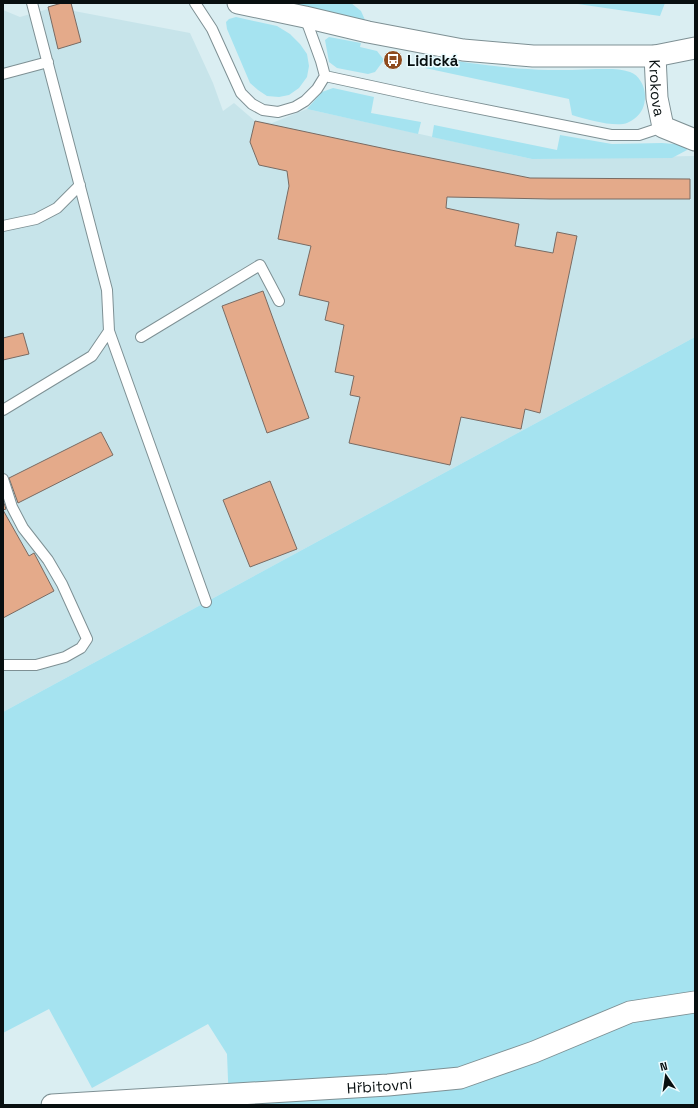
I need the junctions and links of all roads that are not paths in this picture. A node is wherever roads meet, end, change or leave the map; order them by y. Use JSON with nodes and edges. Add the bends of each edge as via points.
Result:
{"nodes":[{"id":1,"x":32,"y":3,"type":"edge"},
{"id":2,"x":195,"y":3,"type":"edge"},
{"id":3,"x":238,"y":3,"type":"edge"},
{"id":4,"x":305,"y":17,"type":"junction"},
{"id":5,"x":695,"y":48,"type":"edge"},
{"id":6,"x":654,"y":56,"type":"junction"},
{"id":7,"x":48,"y":62,"type":"junction"},
{"id":8,"x":3,"y":74,"type":"edge"},
{"id":9,"x":324,"y":76,"type":"junction"},
{"id":10,"x":663,"y":127,"type":"junction"},
{"id":11,"x":694,"y":141,"type":"edge"},
{"id":12,"x":80,"y":185,"type":"junction"},
{"id":13,"x":3,"y":226,"type":"edge"},
{"id":14,"x":279,"y":301,"type":"dead end"},
{"id":15,"x":109,"y":331,"type":"junction"},
{"id":16,"x":141,"y":337,"type":"dead end"},
{"id":17,"x":3,"y":410,"type":"edge"},
{"id":18,"x":3,"y":479,"type":"edge"},
{"id":19,"x":206,"y":602,"type":"dead end"},
{"id":20,"x":3,"y":665,"type":"edge"},
{"id":21,"x":695,"y":1002,"type":"edge"},
{"id":22,"x":52,"y":1105,"type":"edge"}],
"edges":[{"from":1,"to":7,"type":"lane"},
{"from":2,"to":9,"type":"lane","via":[[212,29],[241,93],[252,104],[263,110],[278,112],[295,107],[317,89]]},
{"from":3,"to":4,"type":"street"},
{"from":4,"to":6,"type":"street","via":[[463,50],[533,56]]},
{"from":4,"to":9,"type":"lane"},
{"from":5,"to":6,"type":"street","name":"Krokova"},
{"from":6,"to":10,"type":"street","name":"Krokova","via":[[657,98]]},
{"from":7,"to":8,"type":"lane"},
{"from":7,"to":12,"type":"lane"},
{"from":9,"to":10,"type":"lane","via":[[611,135],[639,135]]},
{"from":10,"to":11,"type":"street","name":"Krokova"},
{"from":12,"to":13,"type":"lane","via":[[56,208],[36,219]]},
{"from":12,"to":15,"type":"lane","via":[[107,290]]},
{"from":14,"to":16,"type":"lane","via":[[260,264]]},
{"from":15,"to":17,"type":"lane","via":[[92,356]]},
{"from":15,"to":19,"type":"lane"},
{"from":18,"to":20,"type":"lane","via":[[12,507],[23,528],[48,560],[62,584],[87,639],[81,648],[36,665]]},
{"from":21,"to":22,"type":"street","name":"Hřbitovní","via":[[630,1012],[534,1052],[460,1078],[388,1085]]}]}
